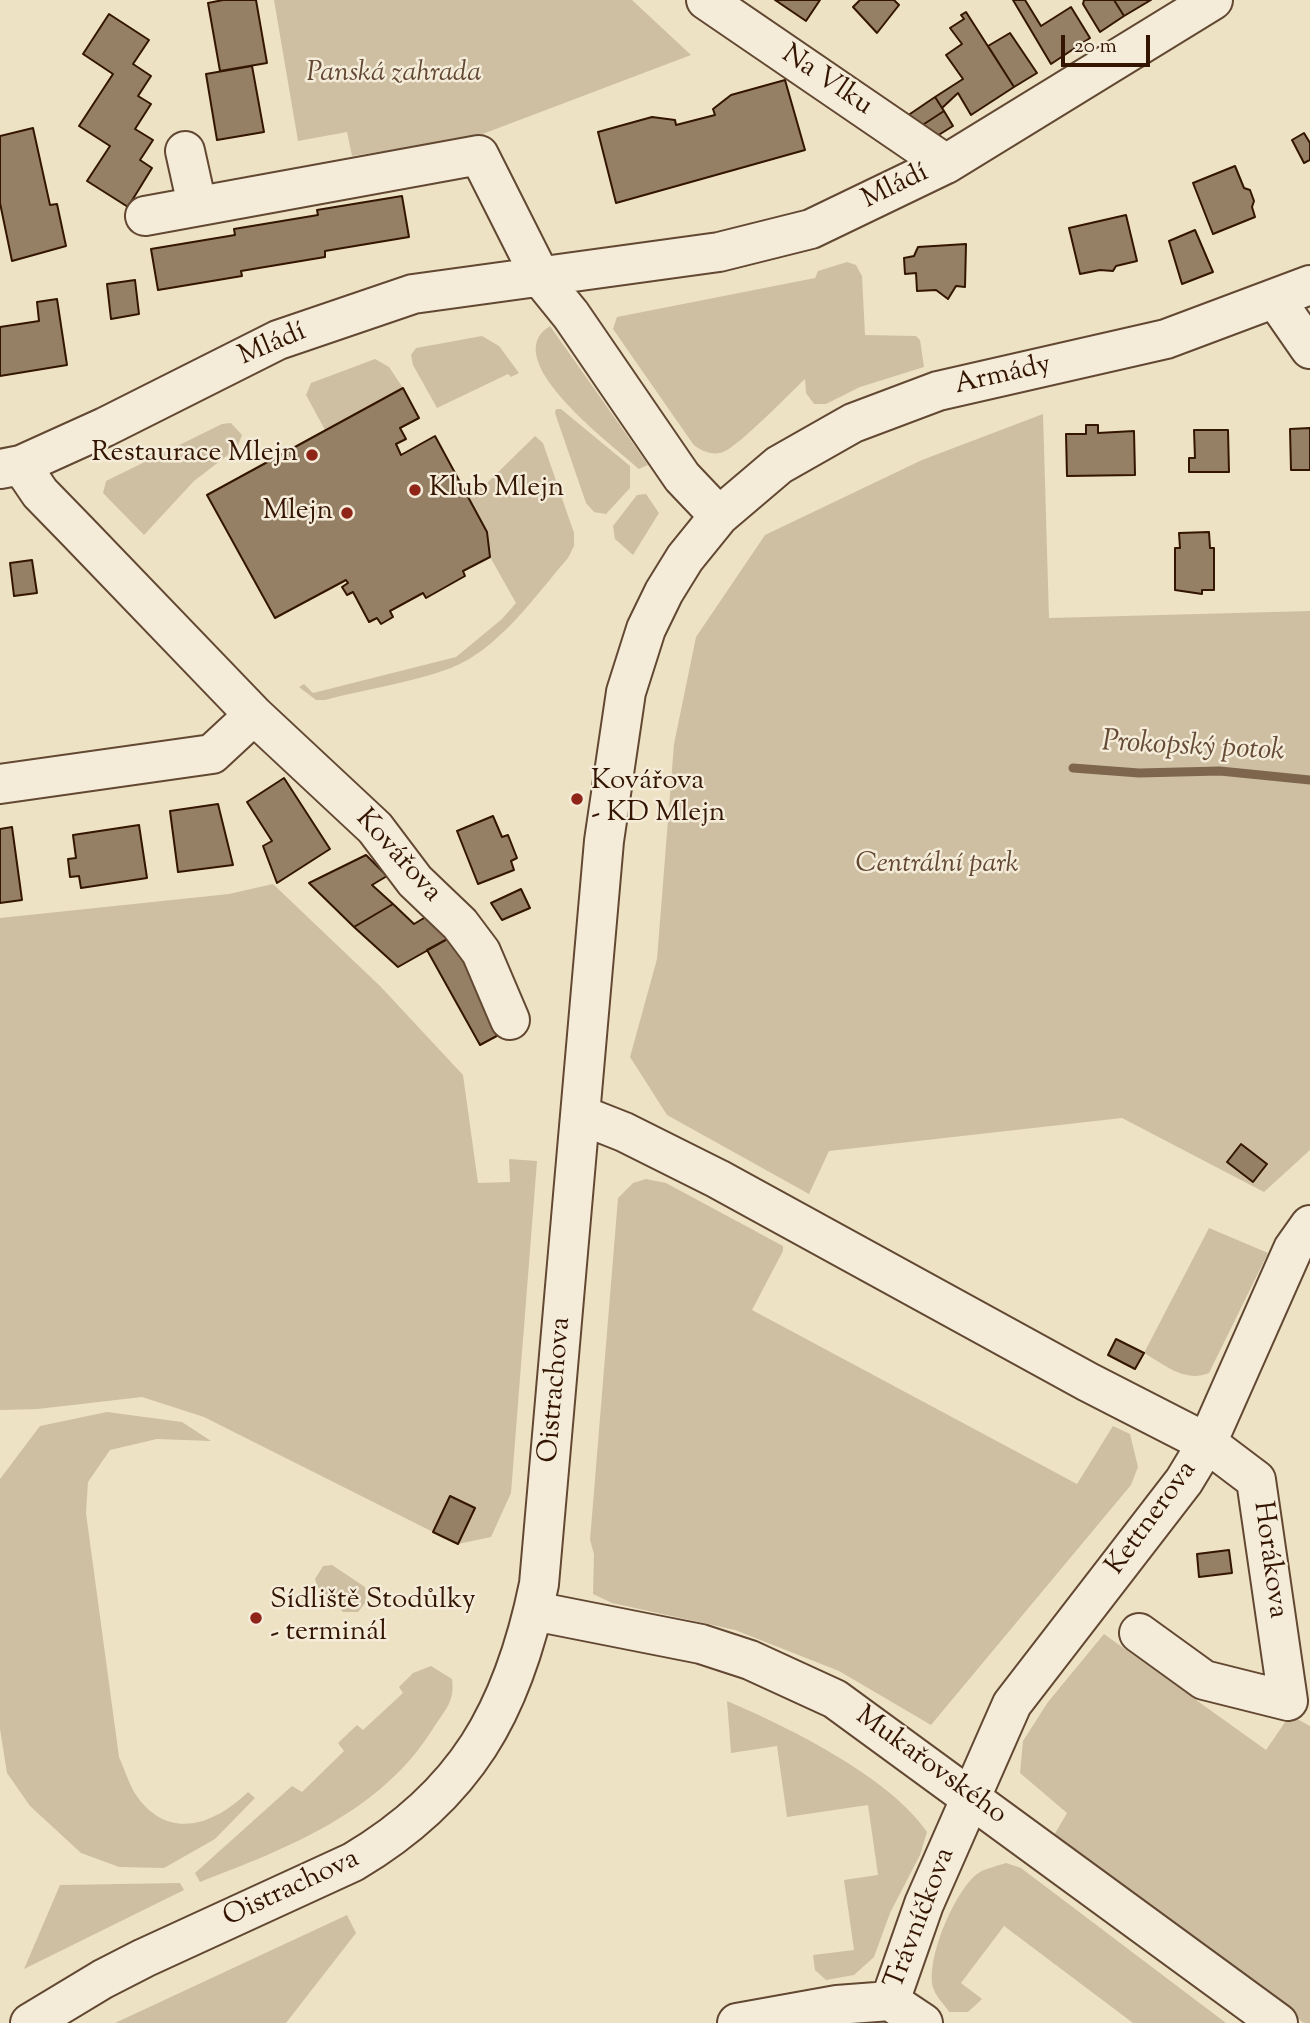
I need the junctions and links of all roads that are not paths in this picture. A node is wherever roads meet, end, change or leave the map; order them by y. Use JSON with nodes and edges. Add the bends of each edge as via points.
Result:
{"nodes":[{"id":1,"x":705,"y":0,"type":"edge"},
{"id":2,"x":1213,"y":0,"type":"edge"},
{"id":3,"x":185,"y":151,"type":"dead end"},
{"id":4,"x":946,"y":164,"type":"junction"},
{"id":5,"x":197,"y":205,"type":"junction"},
{"id":6,"x":145,"y":216,"type":"dead end"},
{"id":7,"x":541,"y":278,"type":"junction"},
{"id":8,"x":1293,"y":292,"type":"edge"},
{"id":9,"x":1310,"y":349,"type":"edge"},
{"id":10,"x":11,"y":467,"type":"edge"},
{"id":11,"x":719,"y":516,"type":"junction"},
{"id":12,"x":254,"y":715,"type":"junction"},
{"id":13,"x":0,"y":784,"type":"edge"},
{"id":14,"x":510,"y":1020,"type":"dead end"},
{"id":15,"x":581,"y":1115,"type":"junction"},
{"id":16,"x":1310,"y":1225,"type":"edge"},
{"id":17,"x":1207,"y":1443,"type":"junction"},
{"id":18,"x":534,"y":1611,"type":"junction"},
{"id":19,"x":1139,"y":1633,"type":"dead end"},
{"id":20,"x":972,"y":1798,"type":"junction"},
{"id":21,"x":890,"y":2001,"type":"junction"},
{"id":22,"x":30,"y":2023,"type":"edge"},
{"id":23,"x":737,"y":2023,"type":"edge"},
{"id":24,"x":923,"y":2023,"type":"edge"},
{"id":25,"x":1278,"y":2023,"type":"edge"}],
"edges":[{"from":1,"to":4,"type":"street","name":"Na Vlku"},
{"from":2,"to":4,"type":"street","name":"Mládí"},
{"from":3,"to":5,"type":"street"},
{"from":4,"to":7,"type":"street","name":"Mládí","via":[[811,229],[719,252]]},
{"from":5,"to":6,"type":"street"},
{"from":5,"to":7,"type":"street","via":[[479,155]]},
{"from":7,"to":10,"type":"street","name":"Mládí","via":[[413,294],[278,340],[105,427]]},
{"from":7,"to":11,"type":"street","via":[[682,477]]},
{"from":8,"to":9,"type":"street"},
{"from":8,"to":11,"type":"street","name":"Armády","via":[[1166,339],[939,391],[853,423],[779,465]]},
{"from":10,"to":12,"type":"street","name":"Kovářova"},
{"from":11,"to":15,"type":"street","name":"Oistrachova","via":[[664,592],[646,629],[626,692],[604,841]]},
{"from":12,"to":13,"type":"street","via":[[212,754]]},
{"from":12,"to":14,"type":"street","name":"Kovářova","via":[[375,828],[415,881],[460,924],[481,952]]},
{"from":15,"to":17,"type":"street","name":"Horákova","via":[[668,1154]]},
{"from":15,"to":18,"type":"street","name":"Oistrachova"},
{"from":16,"to":17,"type":"street","name":"Kettnerova","via":[[1293,1249]]},
{"from":17,"to":19,"type":"street","name":"Horákova","via":[[1256,1480],[1288,1701],[1204,1680]]},
{"from":17,"to":20,"type":"street","name":"Kettnerova","via":[[1184,1481],[1012,1704]]},
{"from":18,"to":20,"type":"street","name":"Mukařovského","via":[[701,1644],[750,1660],[835,1699]]},
{"from":18,"to":22,"type":"street","name":"Oistrachova","via":[[498,1715],[460,1774],[411,1825],[354,1863],[133,1964]]},
{"from":20,"to":21,"type":"street","name":"Trávníčkova","via":[[924,1904]]},
{"from":20,"to":25,"type":"street","name":"Mukařovského"},
{"from":21,"to":23,"type":"street","name":"Trávníčkova","via":[[837,2005]]},
{"from":21,"to":24,"type":"street","name":"Trávníčkova"}]}
